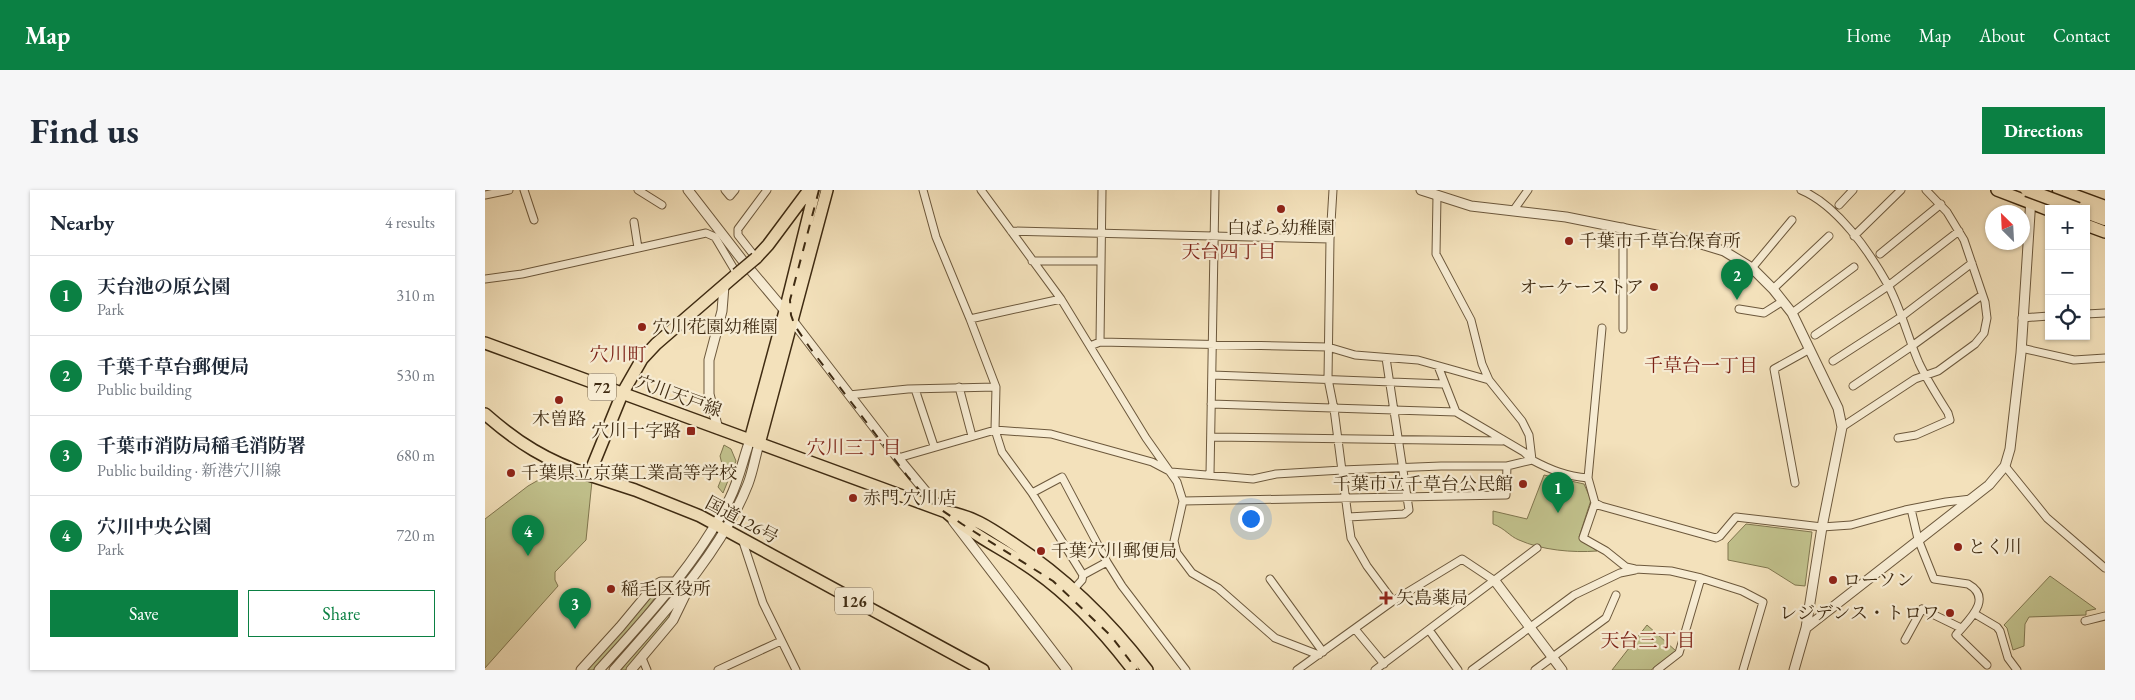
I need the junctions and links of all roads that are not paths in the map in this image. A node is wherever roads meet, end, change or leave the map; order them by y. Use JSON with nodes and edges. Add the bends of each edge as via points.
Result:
{"nodes":[{"id":1,"x":509,"y":190,"type":"edge"},
{"id":2,"x":524,"y":190,"type":"edge"},
{"id":3,"x":638,"y":190,"type":"edge"},
{"id":4,"x":688,"y":190,"type":"edge"},
{"id":5,"x":725,"y":190,"type":"edge"},
{"id":6,"x":735,"y":190,"type":"edge"},
{"id":7,"x":767,"y":190,"type":"edge"},
{"id":8,"x":809,"y":190,"type":"edge"},
{"id":9,"x":815,"y":190,"type":"edge"},
{"id":10,"x":827,"y":190,"type":"edge"},
{"id":11,"x":923,"y":190,"type":"edge"},
{"id":12,"x":981,"y":190,"type":"edge"},
{"id":13,"x":1101,"y":190,"type":"edge"},
{"id":14,"x":1215,"y":190,"type":"edge"},
{"id":15,"x":1333,"y":190,"type":"edge"},
{"id":16,"x":1421,"y":190,"type":"edge"},
{"id":17,"x":1528,"y":190,"type":"edge"},
{"id":18,"x":1801,"y":190,"type":"edge"},
{"id":19,"x":1853,"y":190,"type":"edge"},
{"id":20,"x":1901,"y":190,"type":"edge"},
{"id":21,"x":1926,"y":190,"type":"edge"},
{"id":22,"x":1997,"y":190,"type":"edge"},
{"id":23,"x":2031,"y":190,"type":"edge"},
{"id":24,"x":2059,"y":190,"type":"edge"},
{"id":25,"x":485,"y":195,"type":"edge"},
{"id":26,"x":1437,"y":196,"type":"junction"},
{"id":27,"x":2028,"y":196,"type":"edge"},
{"id":28,"x":1941,"y":204,"type":"junction"},
{"id":29,"x":662,"y":205,"type":"dead end"},
{"id":30,"x":1839,"y":205,"type":"dead end"},
{"id":31,"x":2063,"y":205,"type":"edge"},
{"id":32,"x":2045,"y":207,"type":"edge"},
{"id":33,"x":2105,"y":207,"type":"edge"},
{"id":34,"x":1513,"y":211,"type":"junction"},
{"id":35,"x":2090,"y":213,"type":"edge"},
{"id":36,"x":2105,"y":219,"type":"edge"},
{"id":37,"x":534,"y":220,"type":"dead end"},
{"id":38,"x":1791,"y":220,"type":"dead end"},
{"id":39,"x":634,"y":222,"type":"dead end"},
{"id":40,"x":2090,"y":226,"type":"edge"},
{"id":41,"x":1623,"y":227,"type":"junction"},
{"id":42,"x":1011,"y":231,"type":"junction"},
{"id":43,"x":1959,"y":231,"type":"junction"},
{"id":44,"x":2105,"y":232,"type":"edge"},
{"id":45,"x":1101,"y":234,"type":"junction"},
{"id":46,"x":1214,"y":236,"type":"junction"},
{"id":47,"x":1829,"y":236,"type":"dead end"},
{"id":48,"x":1854,"y":236,"type":"junction"},
{"id":49,"x":1329,"y":239,"type":"junction"},
{"id":50,"x":638,"y":248,"type":"junction"},
{"id":51,"x":1881,"y":254,"type":"dead end"},
{"id":52,"x":756,"y":258,"type":"junction"},
{"id":53,"x":1032,"y":261,"type":"junction"},
{"id":54,"x":1101,"y":261,"type":"junction"},
{"id":55,"x":1972,"y":263,"type":"junction"},
{"id":56,"x":1854,"y":267,"type":"dead end"},
{"id":57,"x":1752,"y":268,"type":"junction"},
{"id":58,"x":737,"y":274,"type":"junction"},
{"id":59,"x":485,"y":279,"type":"edge"},
{"id":60,"x":724,"y":286,"type":"junction"},
{"id":61,"x":1888,"y":286,"type":"junction"},
{"id":62,"x":1773,"y":289,"type":"junction"},
{"id":63,"x":1982,"y":295,"type":"junction"},
{"id":64,"x":1061,"y":299,"type":"junction"},
{"id":65,"x":1783,"y":301,"type":"junction"},
{"id":66,"x":1739,"y":309,"type":"dead end"},
{"id":67,"x":1792,"y":313,"type":"junction"},
{"id":68,"x":2105,"y":313,"type":"edge"},
{"id":69,"x":2090,"y":314,"type":"edge"},
{"id":70,"x":789,"y":315,"type":"junction"},
{"id":71,"x":2045,"y":316,"type":"edge"},
{"id":72,"x":1901,"y":317,"type":"junction"},
{"id":73,"x":2022,"y":318,"type":"junction"},
{"id":74,"x":970,"y":319,"type":"junction"},
{"id":75,"x":1602,"y":328,"type":"dead end"},
{"id":76,"x":1623,"y":330,"type":"dead end"},
{"id":77,"x":1815,"y":335,"type":"dead end"},
{"id":78,"x":1101,"y":342,"type":"junction"},
{"id":79,"x":485,"y":343,"type":"edge"},
{"id":80,"x":1212,"y":344,"type":"junction"},
{"id":81,"x":1091,"y":346,"type":"junction"},
{"id":82,"x":1912,"y":346,"type":"junction"},
{"id":83,"x":1328,"y":347,"type":"junction"},
{"id":84,"x":2021,"y":348,"type":"junction"},
{"id":85,"x":1809,"y":350,"type":"junction"},
{"id":86,"x":1386,"y":358,"type":"junction"},
{"id":87,"x":2105,"y":358,"type":"edge"},
{"id":88,"x":1833,"y":362,"type":"dead end"},
{"id":89,"x":1438,"y":366,"type":"junction"},
{"id":90,"x":1212,"y":375,"type":"junction"},
{"id":91,"x":1926,"y":375,"type":"junction"},
{"id":92,"x":1328,"y":379,"type":"junction"},
{"id":93,"x":1489,"y":380,"type":"junction"},
{"id":94,"x":1390,"y":383,"type":"junction"},
{"id":95,"x":1443,"y":384,"type":"junction"},
{"id":96,"x":1853,"y":386,"type":"dead end"},
{"id":97,"x":959,"y":387,"type":"junction"},
{"id":98,"x":995,"y":387,"type":"junction"},
{"id":99,"x":915,"y":389,"type":"junction"},
{"id":100,"x":622,"y":394,"type":"junction"},
{"id":101,"x":849,"y":395,"type":"junction"},
{"id":102,"x":1211,"y":404,"type":"junction"},
{"id":103,"x":1334,"y":409,"type":"junction"},
{"id":104,"x":1394,"y":411,"type":"junction"},
{"id":105,"x":1456,"y":412,"type":"junction"},
{"id":106,"x":485,"y":414,"type":"edge"},
{"id":107,"x":1842,"y":427,"type":"junction"},
{"id":108,"x":719,"y":429,"type":"junction"},
{"id":109,"x":995,"y":430,"type":"junction"},
{"id":110,"x":972,"y":436,"type":"junction"},
{"id":111,"x":1211,"y":437,"type":"junction"},
{"id":112,"x":1338,"y":438,"type":"junction"},
{"id":113,"x":1898,"y":438,"type":"dead end"},
{"id":114,"x":1399,"y":440,"type":"junction"},
{"id":115,"x":1503,"y":441,"type":"junction"},
{"id":116,"x":754,"y":442,"type":"junction"},
{"id":117,"x":934,"y":446,"type":"junction"},
{"id":118,"x":898,"y":458,"type":"junction"},
{"id":119,"x":1532,"y":460,"type":"junction"},
{"id":120,"x":1507,"y":466,"type":"junction"},
{"id":121,"x":2005,"y":466,"type":"junction"},
{"id":122,"x":1403,"y":468,"type":"junction"},
{"id":123,"x":1342,"y":470,"type":"junction"},
{"id":124,"x":1171,"y":472,"type":"junction"},
{"id":125,"x":1210,"y":474,"type":"junction"},
{"id":126,"x":589,"y":475,"type":"junction"},
{"id":127,"x":1588,"y":478,"type":"junction"},
{"id":128,"x":1795,"y":483,"type":"dead end"},
{"id":129,"x":1032,"y":493,"type":"junction"},
{"id":130,"x":1407,"y":496,"type":"junction"},
{"id":131,"x":1345,"y":498,"type":"junction"},
{"id":132,"x":1972,"y":499,"type":"junction"},
{"id":133,"x":1183,"y":500,"type":"junction"},
{"id":134,"x":1595,"y":503,"type":"junction"},
{"id":135,"x":1911,"y":509,"type":"junction"},
{"id":136,"x":946,"y":512,"type":"junction"},
{"id":137,"x":1348,"y":518,"type":"junction"},
{"id":138,"x":720,"y":527,"type":"junction"},
{"id":139,"x":1822,"y":527,"type":"junction"},
{"id":140,"x":742,"y":539,"type":"junction"},
{"id":141,"x":1918,"y":539,"type":"junction"},
{"id":142,"x":1537,"y":548,"type":"dead end"},
{"id":143,"x":1107,"y":562,"type":"junction"},
{"id":144,"x":2105,"y":568,"type":"edge"},
{"id":145,"x":1635,"y":569,"type":"junction"},
{"id":146,"x":696,"y":571,"type":"junction"},
{"id":147,"x":1083,"y":574,"type":"junction"},
{"id":148,"x":1701,"y":578,"type":"junction"},
{"id":149,"x":1270,"y":579,"type":"dead end"},
{"id":150,"x":1495,"y":581,"type":"junction"},
{"id":151,"x":674,"y":582,"type":"junction"},
{"id":152,"x":1074,"y":589,"type":"junction"},
{"id":153,"x":1616,"y":595,"type":"dead end"},
{"id":154,"x":1393,"y":600,"type":"junction"},
{"id":155,"x":1975,"y":614,"type":"junction"},
{"id":156,"x":2105,"y":616,"type":"edge"},
{"id":157,"x":2085,"y":621,"type":"dead end"},
{"id":158,"x":1530,"y":627,"type":"junction"},
{"id":159,"x":1806,"y":628,"type":"junction"},
{"id":160,"x":1961,"y":628,"type":"junction"},
{"id":161,"x":1355,"y":629,"type":"junction"},
{"id":162,"x":1429,"y":630,"type":"junction"},
{"id":163,"x":1905,"y":640,"type":"dead end"},
{"id":164,"x":781,"y":641,"type":"junction"},
{"id":165,"x":1321,"y":654,"type":"junction"},
{"id":166,"x":642,"y":658,"type":"junction"},
{"id":167,"x":1553,"y":658,"type":"junction"},
{"id":168,"x":1384,"y":664,"type":"junction"},
{"id":169,"x":1987,"y":665,"type":"dead end"},
{"id":170,"x":581,"y":670,"type":"edge"},
{"id":171,"x":599,"y":670,"type":"edge"},
{"id":172,"x":614,"y":670,"type":"edge"},
{"id":173,"x":631,"y":670,"type":"edge"},
{"id":174,"x":647,"y":670,"type":"edge"},
{"id":175,"x":718,"y":670,"type":"edge"},
{"id":176,"x":796,"y":670,"type":"edge"},
{"id":177,"x":983,"y":670,"type":"edge"},
{"id":178,"x":1067,"y":670,"type":"edge"},
{"id":179,"x":1133,"y":670,"type":"edge"},
{"id":180,"x":1147,"y":670,"type":"edge"},
{"id":181,"x":1186,"y":670,"type":"edge"},
{"id":182,"x":1297,"y":670,"type":"edge"},
{"id":183,"x":1375,"y":670,"type":"edge"},
{"id":184,"x":1458,"y":670,"type":"edge"},
{"id":185,"x":1472,"y":670,"type":"edge"},
{"id":186,"x":1535,"y":670,"type":"edge"},
{"id":187,"x":1562,"y":670,"type":"edge"},
{"id":188,"x":1657,"y":670,"type":"edge"},
{"id":189,"x":1743,"y":670,"type":"edge"},
{"id":190,"x":1794,"y":670,"type":"edge"},
{"id":191,"x":2017,"y":670,"type":"edge"}],
"edges":[{"from":1,"to":25,"type":"street"},
{"from":2,"to":37,"type":"street"},
{"from":3,"to":29,"type":"street"},
{"from":4,"to":70,"type":"street"},
{"from":5,"to":6,"type":"street","via":[[730,196]]},
{"from":7,"to":52,"type":"street","via":[[738,229],[738,235]]},
{"from":8,"to":52,"type":"main road"},
{"from":9,"to":70,"type":"main road"},
{"from":10,"to":70,"type":"main road"},
{"from":11,"to":74,"type":"street","via":[[936,237]]},
{"from":12,"to":42,"type":"street"},
{"from":13,"to":45,"type":"street"},
{"from":14,"to":46,"type":"street"},
{"from":15,"to":49,"type":"street"},
{"from":16,"to":26,"type":"street"},
{"from":17,"to":34,"type":"street"},
{"from":18,"to":48,"type":"street","via":[[1830,208]]},
{"from":19,"to":30,"type":"street"},
{"from":20,"to":48,"type":"street"},
{"from":21,"to":28,"type":"street"},
{"from":22,"to":27,"type":"main road"},
{"from":23,"to":27,"type":"street"},
{"from":24,"to":33,"type":"highway"},
{"from":26,"to":34,"type":"street","via":[[1471,206]]},
{"from":26,"to":93,"type":"street","via":[[1436,254],[1471,320]]},
{"from":27,"to":31,"type":"highway","bridge":true},
{"from":27,"to":32,"type":"main road"},
{"from":27,"to":73,"type":"street"},
{"from":28,"to":43,"type":"street"},
{"from":28,"to":51,"type":"street"},
{"from":34,"to":41,"type":"street"},
{"from":35,"to":36,"type":"highway"},
{"from":38,"to":57,"type":"street"},
{"from":39,"to":50,"type":"street"},
{"from":40,"to":44,"type":"main road"},
{"from":41,"to":57,"type":"street","via":[[1701,244],[1724,252]]},
{"from":41,"to":76,"type":"street"},
{"from":42,"to":45,"type":"street"},
{"from":42,"to":53,"type":"street"},
{"from":43,"to":55,"type":"street"},
{"from":43,"to":61,"type":"street"},
{"from":45,"to":46,"type":"street"},
{"from":45,"to":54,"type":"street"},
{"from":46,"to":49,"type":"street"},
{"from":46,"to":80,"type":"street"},
{"from":47,"to":62,"type":"street"},
{"from":48,"to":61,"type":"street"},
{"from":49,"to":83,"type":"street"},
{"from":50,"to":58,"type":"street","via":[[707,233],[715,237]]},
{"from":50,"to":59,"type":"street"},
{"from":52,"to":58,"type":"main road","bridge":true},
{"from":53,"to":54,"type":"street"},
{"from":53,"to":64,"type":"street"},
{"from":54,"to":78,"type":"street"},
{"from":55,"to":63,"type":"street"},
{"from":55,"to":72,"type":"street"},
{"from":56,"to":67,"type":"street"},
{"from":57,"to":62,"type":"street"},
{"from":58,"to":60,"type":"main road"},
{"from":60,"to":100,"type":"main road","via":[[656,344],[642,359]]},
{"from":60,"to":108,"type":"street","via":[[722,311],[709,360],[709,394]]},
{"from":61,"to":72,"type":"street"},
{"from":61,"to":77,"type":"street"},
{"from":62,"to":65,"type":"street"},
{"from":63,"to":82,"type":"street"},
{"from":63,"to":91,"type":"street","via":[[1987,318],[1983,333],[1957,358]]},
{"from":64,"to":74,"type":"street"},
{"from":64,"to":81,"type":"street"},
{"from":65,"to":66,"type":"street","via":[[1764,313]]},
{"from":65,"to":67,"type":"street"},
{"from":67,"to":85,"type":"street"},
{"from":68,"to":69,"type":"street"},
{"from":70,"to":101,"type":"street"},
{"from":70,"to":116,"type":"main road"},
{"from":71,"to":73,"type":"street"},
{"from":72,"to":82,"type":"street"},
{"from":72,"to":88,"type":"street"},
{"from":73,"to":84,"type":"street"},
{"from":74,"to":98,"type":"street"},
{"from":75,"to":127,"type":"street"},
{"from":78,"to":80,"type":"street"},
{"from":78,"to":81,"type":"street"},
{"from":79,"to":100,"type":"main road","name":"穴川天戸線","number":"72"},
{"from":80,"to":83,"type":"street"},
{"from":80,"to":90,"type":"street"},
{"from":81,"to":124,"type":"street"},
{"from":82,"to":91,"type":"street"},
{"from":82,"to":96,"type":"street"},
{"from":83,"to":86,"type":"street","via":[[1355,355]]},
{"from":83,"to":92,"type":"street"},
{"from":84,"to":87,"type":"street","via":[[2074,360]]},
{"from":84,"to":121,"type":"street","via":[[2010,449]]},
{"from":85,"to":107,"type":"street","via":[[1838,408]]},
{"from":85,"to":128,"type":"street","via":[[1774,369]]},
{"from":86,"to":89,"type":"street","via":[[1418,360]]},
{"from":86,"to":94,"type":"street"},
{"from":89,"to":93,"type":"street"},
{"from":89,"to":95,"type":"street"},
{"from":90,"to":92,"type":"street"},
{"from":90,"to":102,"type":"street"},
{"from":91,"to":107,"type":"street"},
{"from":91,"to":113,"type":"street","via":[[1951,420],[1916,435]]},
{"from":92,"to":94,"type":"street"},
{"from":92,"to":103,"type":"street"},
{"from":93,"to":119,"type":"street","via":[[1522,421],[1529,436]]},
{"from":94,"to":95,"type":"street"},
{"from":94,"to":104,"type":"street"},
{"from":95,"to":105,"type":"street"},
{"from":97,"to":98,"type":"street"},
{"from":97,"to":99,"type":"street"},
{"from":97,"to":110,"type":"street"},
{"from":98,"to":109,"type":"street"},
{"from":99,"to":101,"type":"street"},
{"from":99,"to":117,"type":"street"},
{"from":100,"to":108,"type":"main road","name":"穴川天戸線","number":"72"},
{"from":100,"to":126,"type":"main road"},
{"from":101,"to":118,"type":"street"},
{"from":102,"to":103,"type":"street"},
{"from":102,"to":111,"type":"street"},
{"from":103,"to":104,"type":"street"},
{"from":103,"to":112,"type":"street"},
{"from":104,"to":105,"type":"street"},
{"from":104,"to":114,"type":"street"},
{"from":105,"to":115,"type":"street"},
{"from":106,"to":126,"type":"main road","via":[[509,435],[543,457]]},
{"from":107,"to":139,"type":"street"},
{"from":108,"to":116,"type":"main road","name":"穴川天戸線","number":"72"},
{"from":109,"to":110,"type":"street"},
{"from":109,"to":124,"type":"street","via":[[1051,434],[1152,462]]},
{"from":109,"to":129,"type":"street","via":[[1005,459]]},
{"from":110,"to":117,"type":"street"},
{"from":111,"to":112,"type":"street"},
{"from":111,"to":125,"type":"street"},
{"from":112,"to":114,"type":"street"},
{"from":112,"to":123,"type":"street"},
{"from":114,"to":115,"type":"street"},
{"from":114,"to":122,"type":"street"},
{"from":115,"to":119,"type":"street"},
{"from":116,"to":136,"type":"main road"},
{"from":116,"to":138,"type":"street","via":[[748,483]]},
{"from":117,"to":118,"type":"street"},
{"from":118,"to":136,"type":"street"},
{"from":119,"to":120,"type":"street"},
{"from":119,"to":127,"type":"street","via":[[1553,472]]},
{"from":120,"to":122,"type":"street"},
{"from":120,"to":130,"type":"street","via":[[1506,495]]},
{"from":121,"to":132,"type":"street"},
{"from":121,"to":144,"type":"street","via":[[2047,518]]},
{"from":122,"to":123,"type":"street"},
{"from":122,"to":130,"type":"street"},
{"from":123,"to":125,"type":"street","via":[[1253,478]]},
{"from":123,"to":131,"type":"street"},
{"from":124,"to":125,"type":"street"},
{"from":124,"to":133,"type":"street"},
{"from":126,"to":138,"type":"main road","name":"国道126号","number":"126","via":[[684,509]]},
{"from":127,"to":134,"type":"street"},
{"from":129,"to":143,"type":"street","via":[[1062,477]]},
{"from":129,"to":147,"type":"street"},
{"from":130,"to":131,"type":"street"},
{"from":130,"to":137,"type":"street","via":[[1409,510],[1404,514]]},
{"from":131,"to":133,"type":"street"},
{"from":131,"to":137,"type":"street"},
{"from":132,"to":135,"type":"street"},
{"from":132,"to":141,"type":"street"},
{"from":133,"to":165,"type":"street","via":[[1174,541],[1186,568],[1218,588],[1275,638]]},
{"from":134,"to":139,"type":"street","via":[[1716,538],[1736,517]]},
{"from":134,"to":145,"type":"street","via":[[1583,538],[1621,564]]},
{"from":135,"to":139,"type":"street","via":[[1851,525]]},
{"from":135,"to":141,"type":"street"},
{"from":136,"to":152,"type":"main road","via":[[963,514],[989,528],[1043,563]]},
{"from":136,"to":178,"type":"street"},
{"from":136,"to":179,"type":"main road","via":[[962,526],[1051,583],[1102,632]]},
{"from":137,"to":154,"type":"street","via":[[1351,538]]},
{"from":138,"to":140,"type":"main road","name":"国道126号","number":"126"},
{"from":138,"to":146,"type":"street"},
{"from":138,"to":151,"type":"street","via":[[709,535]]},
{"from":139,"to":159,"type":"street"},
{"from":140,"to":164,"type":"street","via":[[763,603]]},
{"from":140,"to":177,"type":"main road","name":"国道126号","number":"126"},
{"from":141,"to":155,"type":"street","via":[[1934,579],[1973,587],[1978,600]]},
{"from":141,"to":159,"type":"street"},
{"from":142,"to":150,"type":"street"},
{"from":143,"to":147,"type":"street"},
{"from":143,"to":181,"type":"street"},
{"from":145,"to":148,"type":"street","via":[[1671,571]]},
{"from":145,"to":158,"type":"street","via":[[1574,595]]},
{"from":146,"to":166,"type":"street","via":[[673,620]]},
{"from":146,"to":172,"type":"street"},
{"from":147,"to":152,"type":"street"},
{"from":148,"to":188,"type":"street","via":[[1679,653]]},
{"from":148,"to":189,"type":"street","via":[[1743,591],[1763,602]]},
{"from":149,"to":165,"type":"street"},
{"from":150,"to":154,"type":"street","via":[[1462,559]]},
{"from":150,"to":158,"type":"street"},
{"from":150,"to":162,"type":"street"},
{"from":151,"to":170,"type":"street","via":[[661,582],[654,586]]},
{"from":151,"to":171,"type":"street"},
{"from":152,"to":180,"type":"main road","via":[[1104,617]]},
{"from":153,"to":167,"type":"street","via":[[1606,618]]},
{"from":154,"to":161,"type":"street"},
{"from":155,"to":160,"type":"street"},
{"from":155,"to":191,"type":"street","via":[[2000,631],[2008,658]]},
{"from":156,"to":157,"type":"street"},
{"from":158,"to":167,"type":"street"},
{"from":158,"to":185,"type":"street"},
{"from":159,"to":190,"type":"street"},
{"from":160,"to":163,"type":"street","via":[[1923,608]]},
{"from":160,"to":169,"type":"street","via":[[1955,635]]},
{"from":161,"to":165,"type":"street"},
{"from":161,"to":168,"type":"street"},
{"from":162,"to":168,"type":"street"},
{"from":162,"to":184,"type":"street"},
{"from":164,"to":175,"type":"street"},
{"from":164,"to":176,"type":"street"},
{"from":165,"to":182,"type":"street"},
{"from":166,"to":173,"type":"street"},
{"from":166,"to":174,"type":"street"},
{"from":167,"to":186,"type":"street"},
{"from":167,"to":187,"type":"street"},
{"from":168,"to":183,"type":"street"}]}
